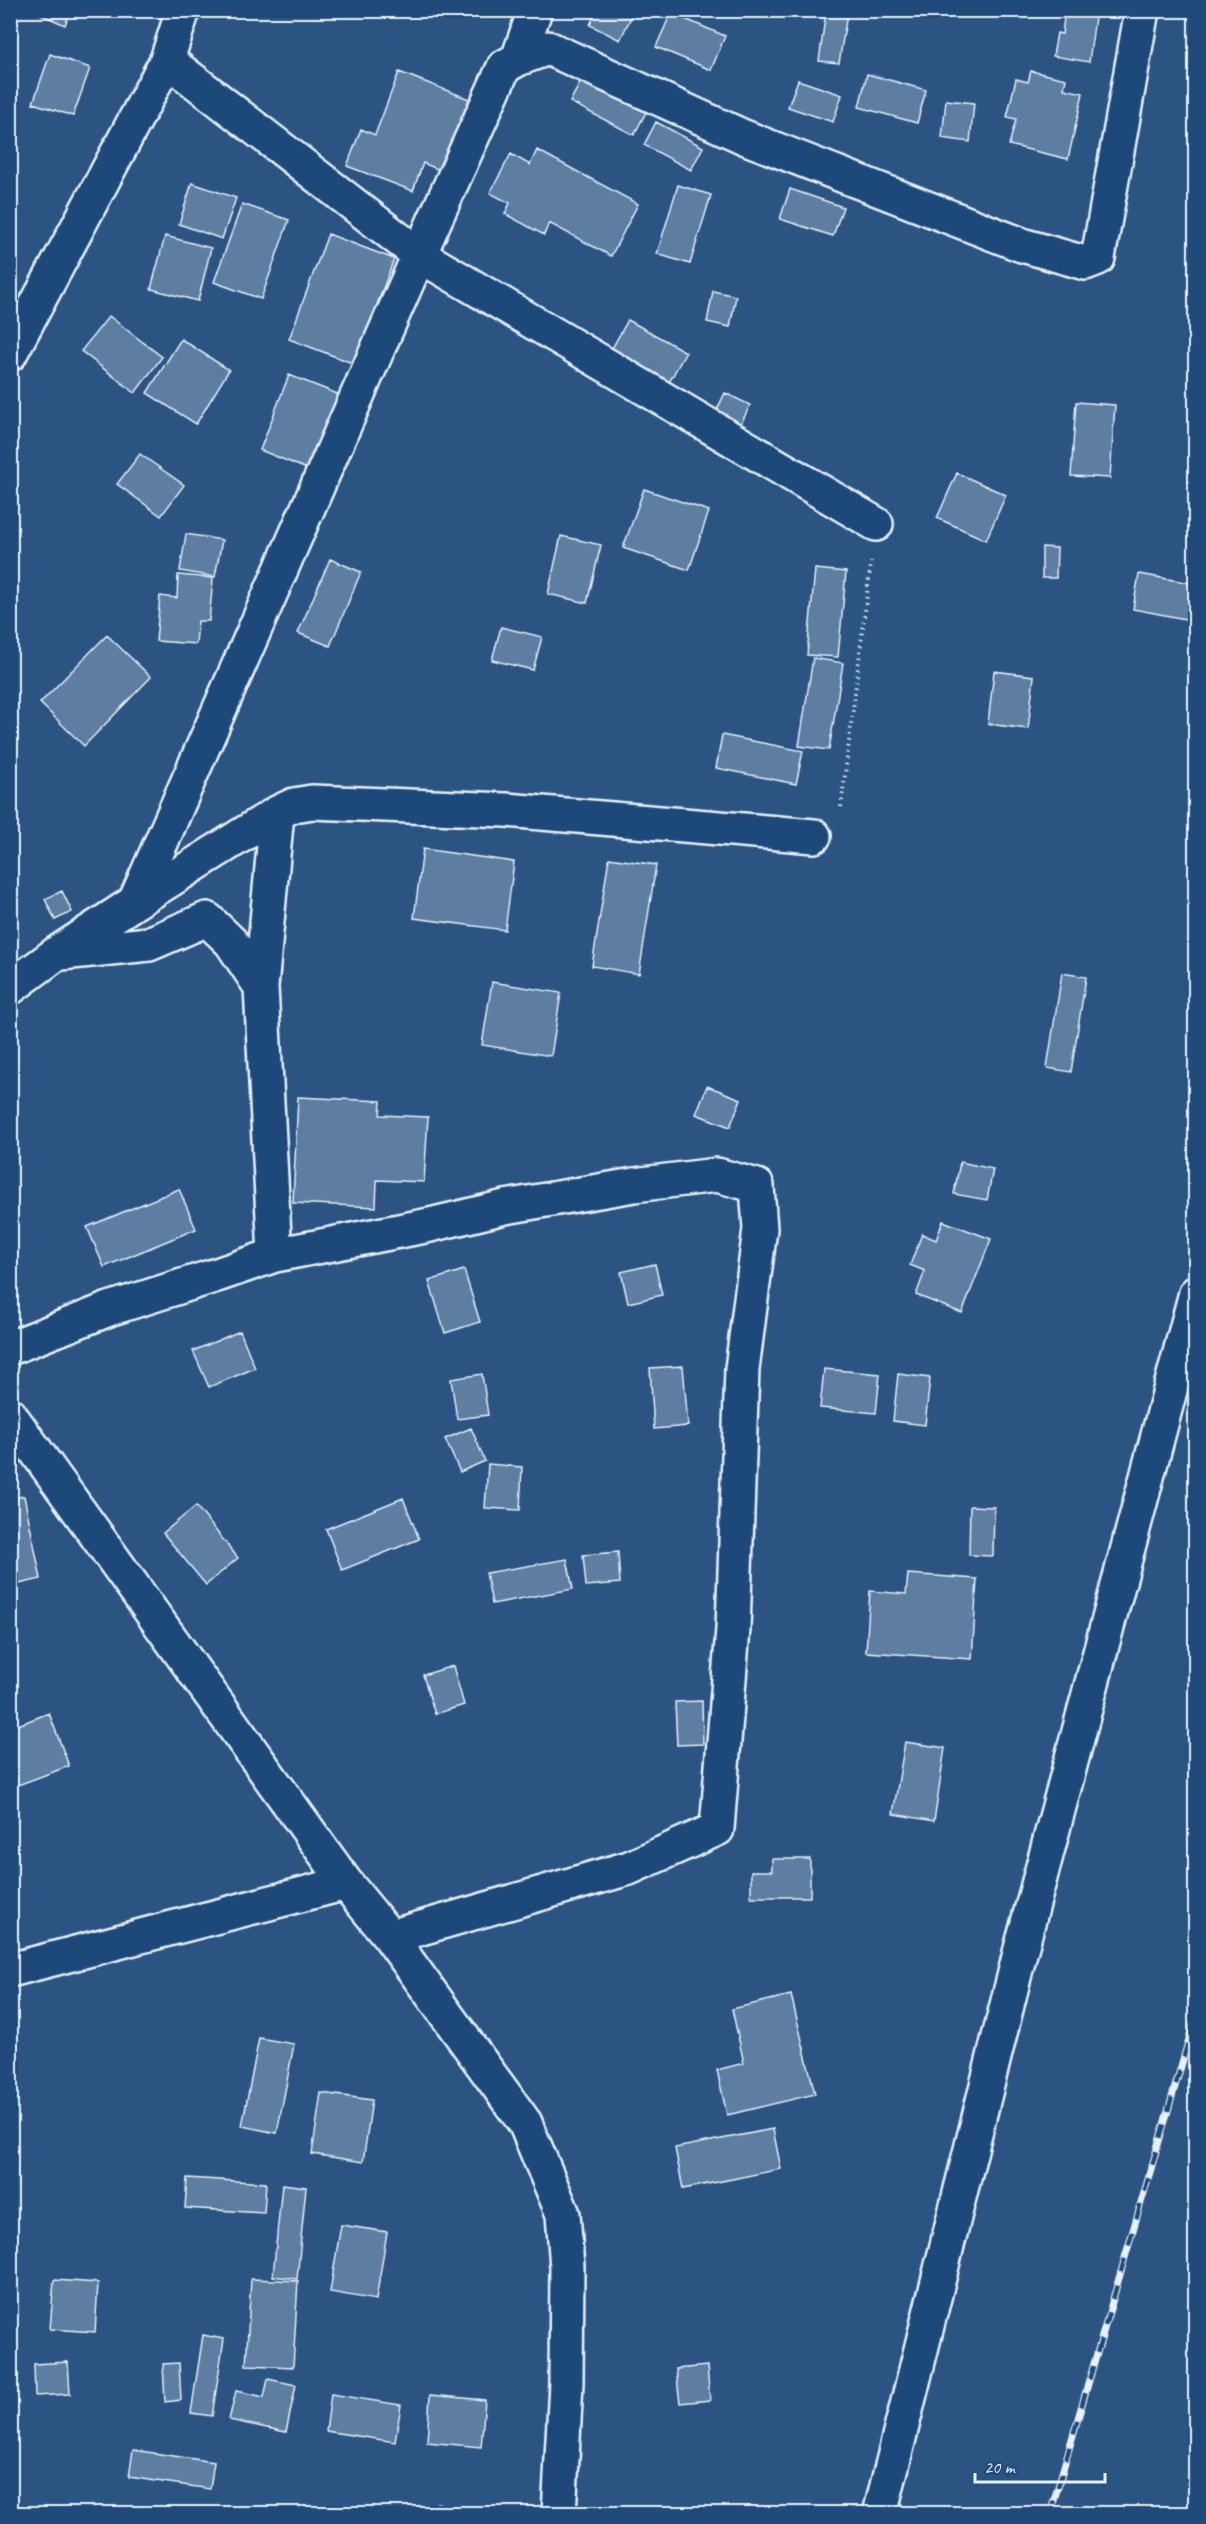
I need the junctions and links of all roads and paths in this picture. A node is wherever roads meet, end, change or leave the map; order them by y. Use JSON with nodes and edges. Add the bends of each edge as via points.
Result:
{"nodes":[{"id":1,"x":183,"y":10,"type":"edge"},
{"id":2,"x":535,"y":10,"type":"edge"},
{"id":3,"x":1142,"y":10,"type":"edge"},
{"id":4,"x":518,"y":59,"type":"junction"},
{"id":5,"x":167,"y":60,"type":"junction"},
{"id":6,"x":419,"y":255,"type":"junction"},
{"id":7,"x":10,"y":354,"type":"edge"},
{"id":8,"x":876,"y":524,"type":"joint"},
{"id":9,"x":277,"y":813,"type":"junction"},
{"id":10,"x":814,"y":836,"type":"joint"},
{"id":11,"x":135,"y":902,"type":"junction"},
{"id":12,"x":57,"y":953,"type":"junction"},
{"id":13,"x":261,"y":987,"type":"junction"},
{"id":14,"x":10,"y":988,"type":"edge"},
{"id":15,"x":275,"y":1255,"type":"junction"},
{"id":16,"x":1196,"y":1293,"type":"edge"},
{"id":17,"x":10,"y":1348,"type":"edge"},
{"id":18,"x":10,"y":1415,"type":"edge"},
{"id":19,"x":346,"y":1883,"type":"junction"},
{"id":20,"x":390,"y":1936,"type":"junction"},
{"id":21,"x":10,"y":1970,"type":"edge"},
{"id":22,"x":560,"y":2514,"type":"edge"},
{"id":23,"x":880,"y":2514,"type":"edge"}],
"edges":[{"from":1,"to":5,"type":"street"},
{"from":2,"to":4,"type":"street"},
{"from":3,"to":4,"type":"street","via":[[1098,258],[1085,263],[1022,244],[744,137],[548,48]]},
{"from":4,"to":6,"type":"street","via":[[504,67]]},
{"from":5,"to":6,"type":"street"},
{"from":5,"to":7,"type":"street"},
{"from":6,"to":8,"type":"street"},
{"from":6,"to":11,"type":"street"},
{"from":8,"to":10,"type":"path","via":[[838,831]]},
{"from":9,"to":10,"type":"street","via":[[312,802],[506,810]]},
{"from":9,"to":11,"type":"street"},
{"from":9,"to":13,"type":"street"},
{"from":11,"to":12,"type":"street"},
{"from":12,"to":13,"type":"street","via":[[148,944],[207,920],[231,942]]},
{"from":12,"to":14,"type":"street"},
{"from":13,"to":15,"type":"street"},
{"from":15,"to":17,"type":"street","via":[[109,1309]]},
{"from":15,"to":20,"type":"street","via":[[430,1226],[505,1207],[634,1185],[717,1175],[757,1186],[760,1229],[742,1369],[733,1629],[717,1829],[629,1868]]},
{"from":16,"to":23,"type":"street","via":[[1022,1949]]},
{"from":18,"to":19,"type":"street"},
{"from":19,"to":20,"type":"street"},
{"from":19,"to":21,"type":"street"},
{"from":20,"to":22,"type":"street","via":[[525,2123],[563,2214],[567,2267],[566,2383]]}]}
